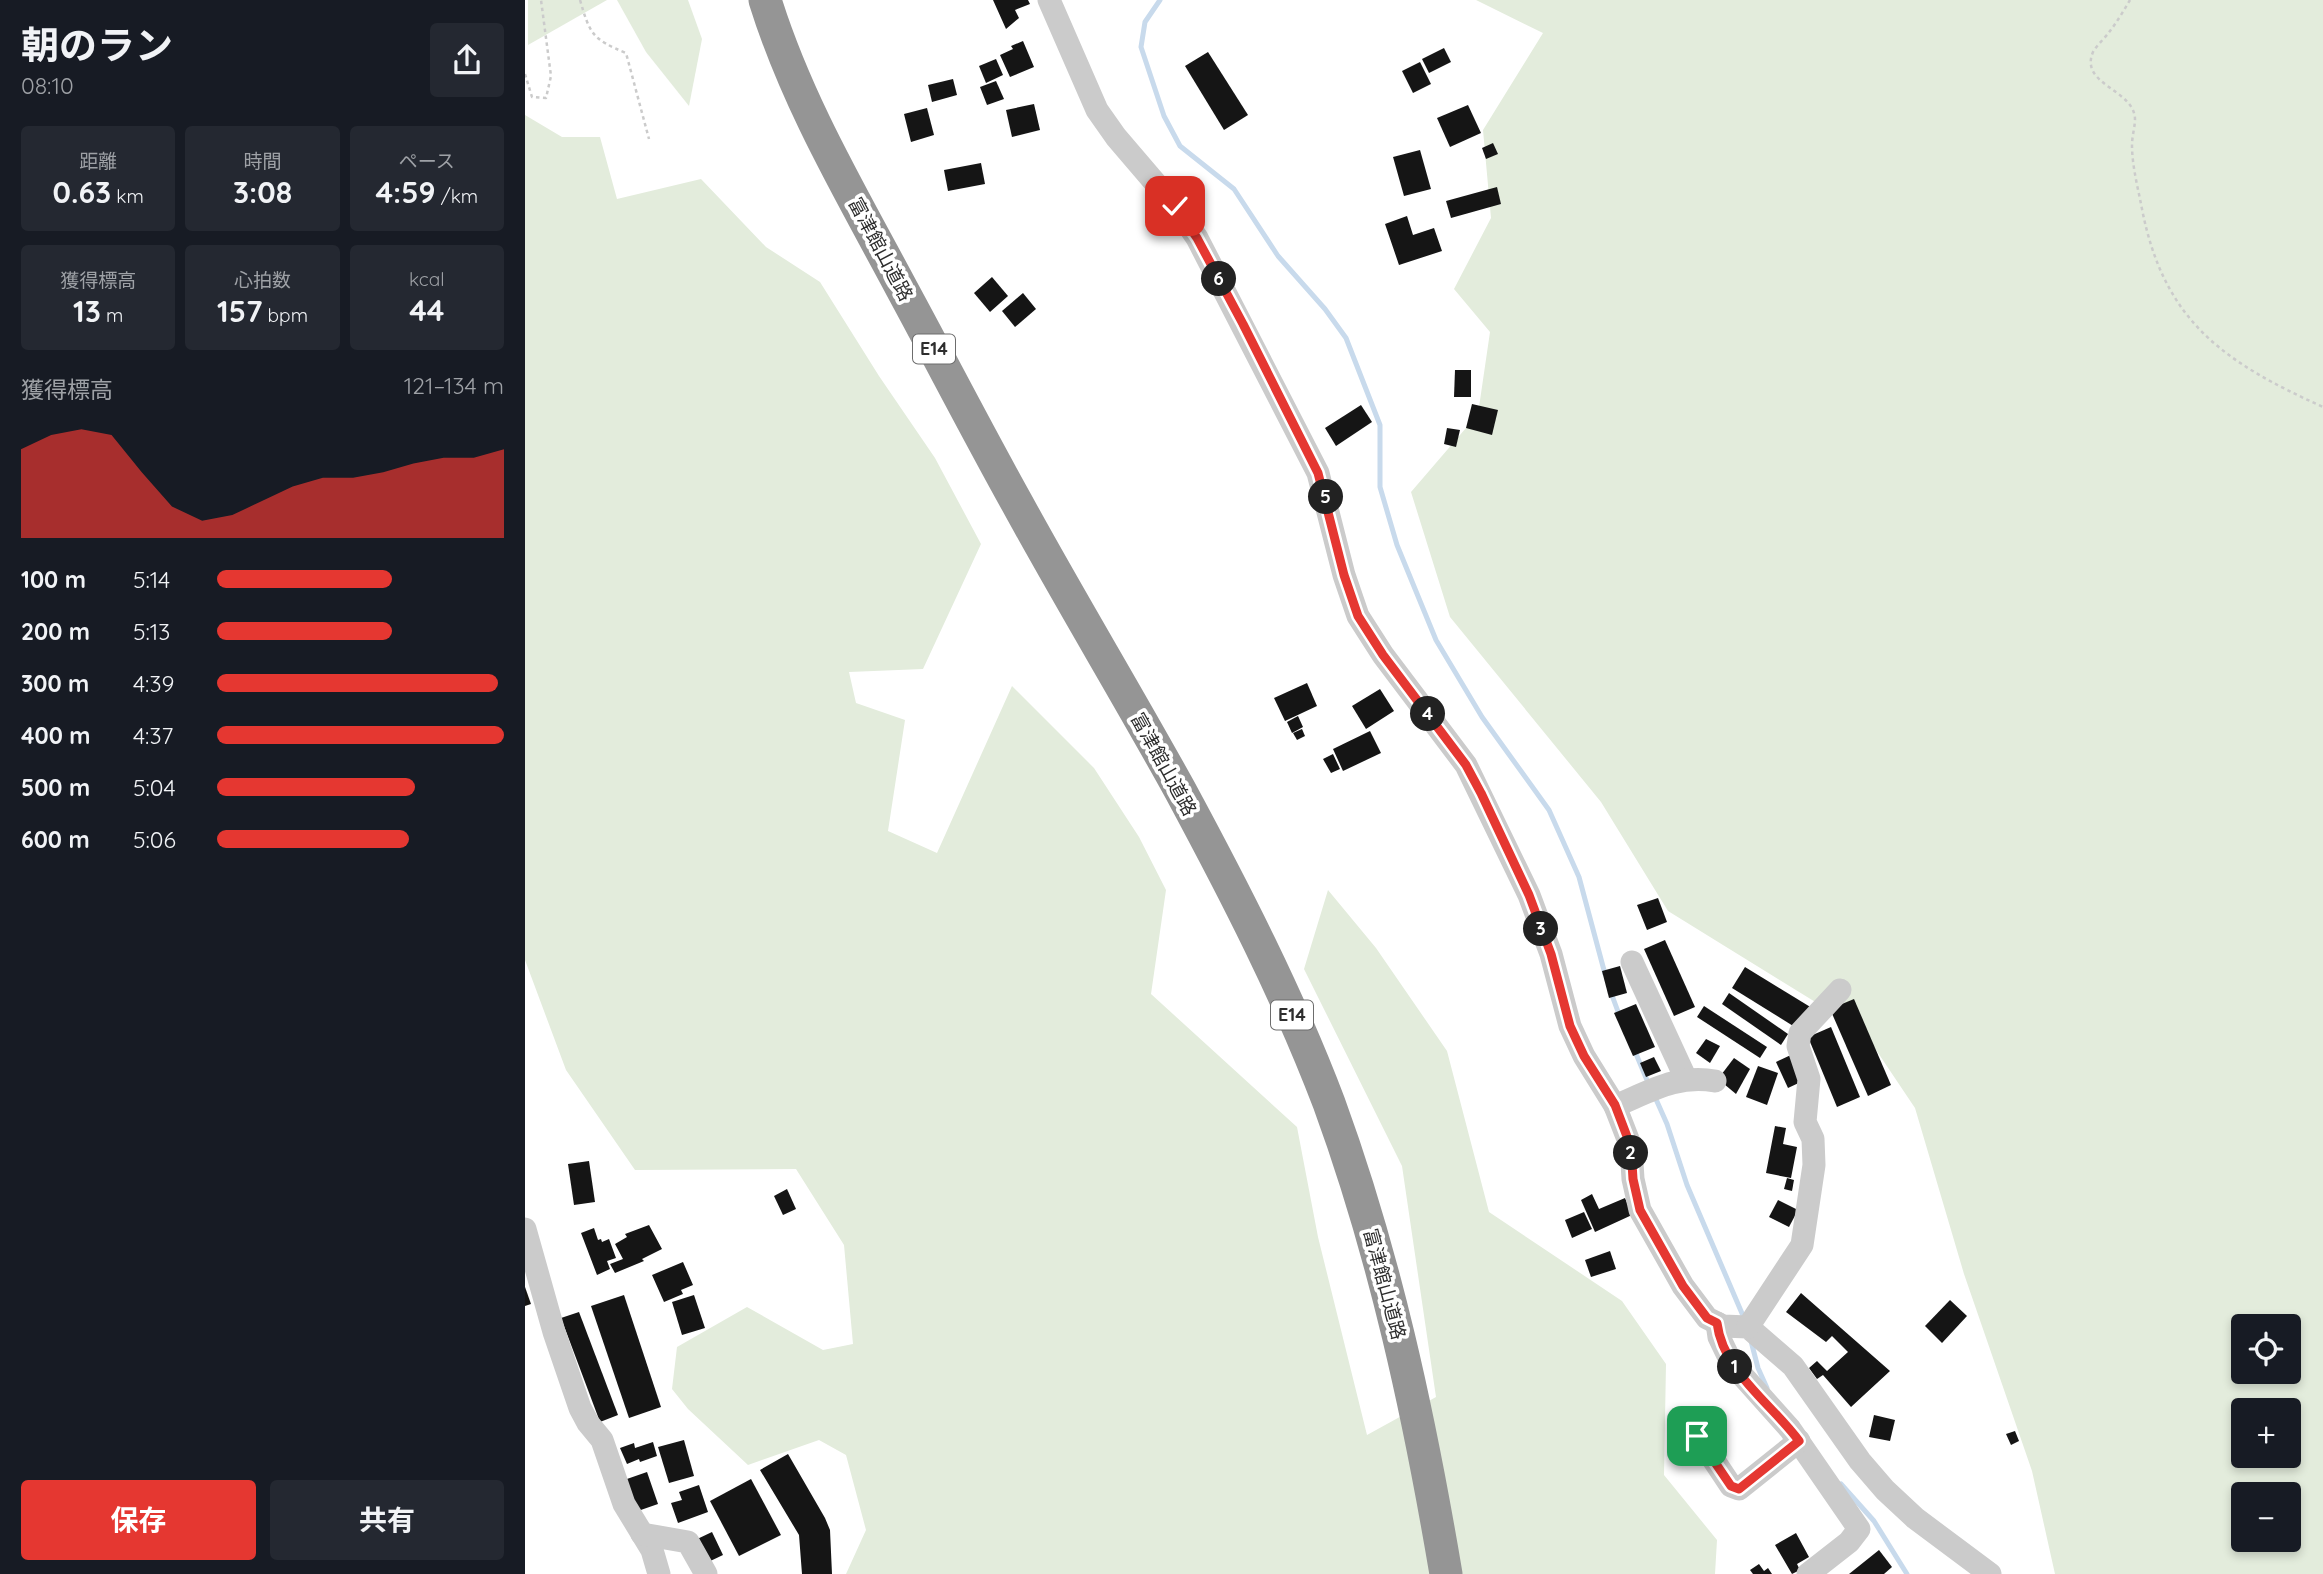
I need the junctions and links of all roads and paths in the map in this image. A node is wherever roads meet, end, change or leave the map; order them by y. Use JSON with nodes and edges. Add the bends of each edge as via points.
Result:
{"nodes":[{"id":1,"x":541,"y":0,"type":"edge"},
{"id":2,"x":580,"y":0,"type":"edge"},
{"id":3,"x":765,"y":0,"type":"edge"},
{"id":4,"x":1049,"y":0,"type":"edge"},
{"id":5,"x":2130,"y":0,"type":"edge"},
{"id":6,"x":525,"y":74,"type":"edge"},
{"id":7,"x":649,"y":139,"type":"dead end"},
{"id":8,"x":2323,"y":407,"type":"edge"},
{"id":9,"x":1632,"y":962,"type":"dead end"},
{"id":10,"x":1840,"y":990,"type":"dead end"},
{"id":11,"x":1686,"y":1079,"type":"junction"},
{"id":12,"x":1715,"y":1081,"type":"dead end"},
{"id":13,"x":1615,"y":1105,"type":"junction"},
{"id":14,"x":525,"y":1232,"type":"edge"},
{"id":15,"x":1717,"y":1323,"type":"junction"},
{"id":16,"x":1748,"y":1327,"type":"junction"},
{"id":17,"x":1697,"y":1436,"type":"dead end"},
{"id":18,"x":1799,"y":1441,"type":"junction"},
{"id":19,"x":642,"y":1534,"type":"junction"},
{"id":20,"x":659,"y":1574,"type":"edge"},
{"id":21,"x":705,"y":1574,"type":"edge"},
{"id":22,"x":1446,"y":1574,"type":"edge"},
{"id":23,"x":1808,"y":1574,"type":"edge"},
{"id":24,"x":1990,"y":1574,"type":"edge"}],
"edges":[{"from":1,"to":6,"type":"path","via":[[551,76],[546,98],[532,97]]},
{"from":2,"to":7,"type":"path","via":[[588,29],[604,44],[626,53]]},
{"from":3,"to":22,"type":"highway","name":"富津館山道路","number":"E14","via":[[817,131],[1017,503],[1222,869],[1311,1060],[1358,1189],[1394,1312]]},
{"from":4,"to":13,"type":"street","via":[[1097,110],[1197,238],[1243,324],[1318,473],[1358,616],[1466,765],[1481,793],[1551,954],[1570,1026]]},
{"from":5,"to":8,"type":"path","via":[[2094,51],[2091,65],[2097,79],[2126,100],[2135,116],[2132,146],[2156,264],[2176,302],[2203,334],[2270,383]]},
{"from":9,"to":11,"type":"street"},
{"from":10,"to":16,"type":"street","via":[[1800,1033],[1798,1046],[1809,1079],[1805,1122],[1813,1139],[1814,1165],[1802,1245]]},
{"from":11,"to":12,"type":"street"},
{"from":11,"to":13,"type":"street"},
{"from":13,"to":15,"type":"street","via":[[1631,1147],[1640,1210],[1683,1286],[1707,1318]]},
{"from":14,"to":19,"type":"street","via":[[580,1408],[602,1440],[624,1504]]},
{"from":15,"to":16,"type":"street"},
{"from":15,"to":18,"type":"street","via":[[1732,1364]]},
{"from":16,"to":24,"type":"street","via":[[1793,1366],[1885,1490]]},
{"from":17,"to":18,"type":"street","via":[[1731,1486],[1739,1489]]},
{"from":18,"to":23,"type":"street","via":[[1859,1529]]},
{"from":19,"to":20,"type":"street"},
{"from":19,"to":21,"type":"street","via":[[688,1542]]}]}
